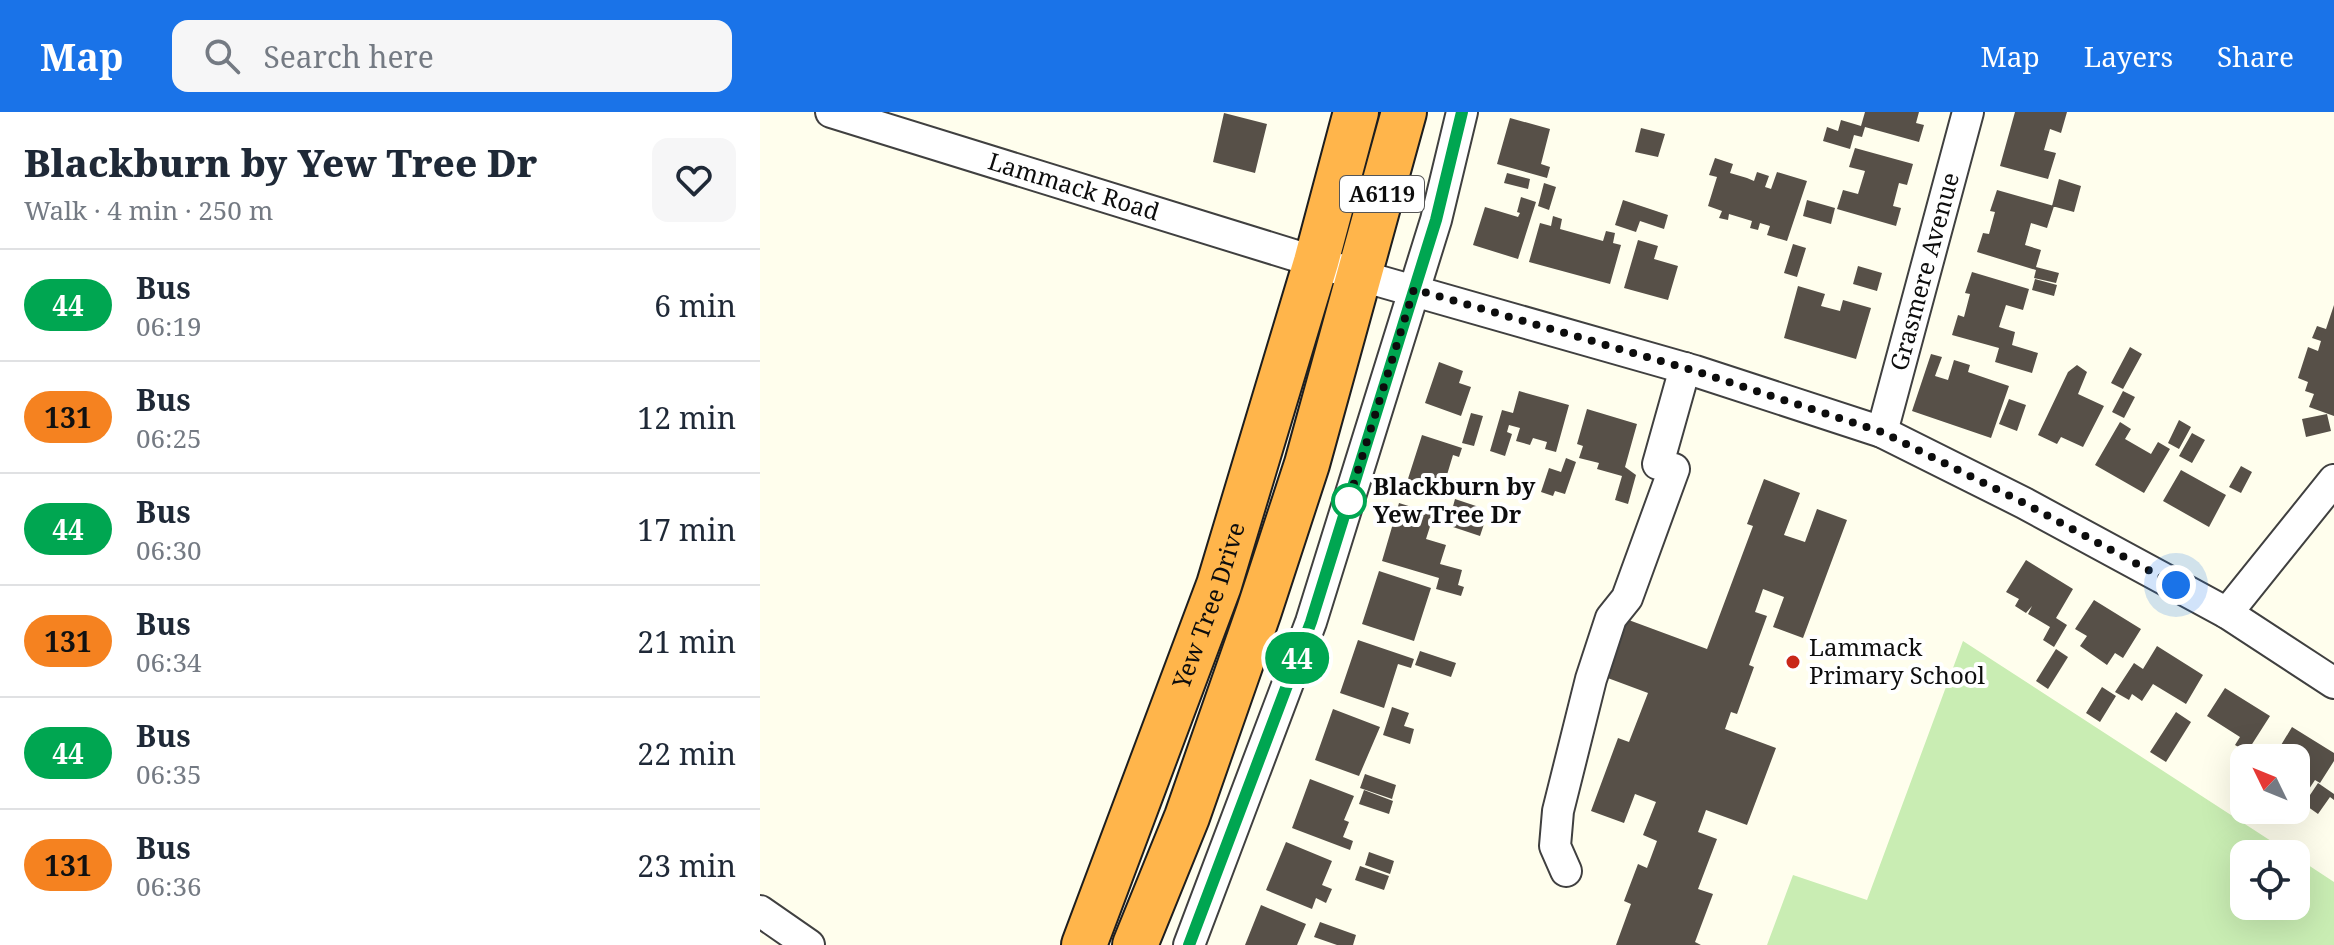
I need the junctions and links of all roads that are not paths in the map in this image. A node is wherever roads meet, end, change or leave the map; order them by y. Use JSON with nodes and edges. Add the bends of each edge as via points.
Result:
{"nodes":[{"id":1,"x":831,"y":112,"type":"edge"},
{"id":2,"x":1356,"y":112,"type":"edge"},
{"id":3,"x":1404,"y":112,"type":"edge"},
{"id":4,"x":1462,"y":112,"type":"edge"},
{"id":5,"x":1968,"y":112,"type":"edge"},
{"id":6,"x":1316,"y":262,"type":"junction"},
{"id":7,"x":1358,"y":275,"type":"junction"},
{"id":8,"x":1414,"y":289,"type":"junction"},
{"id":9,"x":1685,"y":368,"type":"junction"},
{"id":10,"x":1882,"y":432,"type":"junction"},
{"id":11,"x":2334,"y":480,"type":"edge"},
{"id":12,"x":2227,"y":613,"type":"junction"},
{"id":13,"x":2334,"y":683,"type":"edge"},
{"id":14,"x":1566,"y":871,"type":"dead end"},
{"id":15,"x":766,"y":927,"type":"edge"},
{"id":16,"x":809,"y":945,"type":"edge"},
{"id":17,"x":1084,"y":945,"type":"edge"},
{"id":18,"x":1135,"y":945,"type":"edge"},
{"id":19,"x":1189,"y":945,"type":"edge"}],
"edges":[{"from":1,"to":6,"type":"street","name":"Lammack Road"},
{"from":2,"to":6,"type":"highway","number":"A6119"},
{"from":3,"to":7,"type":"highway","number":"A6119"},
{"from":4,"to":8,"type":"street"},
{"from":5,"to":10,"type":"street","name":"Grasmere Avenue"},
{"from":6,"to":7,"type":"street","name":"Lammack Road"},
{"from":6,"to":17,"type":"highway","name":"Yew Tree Drive","number":"A6119","via":[[1219,585]]},
{"from":7,"to":8,"type":"street"},
{"from":7,"to":18,"type":"highway","name":"Yew Tree Drive","number":"A6119","via":[[1307,464],[1259,611],[1187,817]]},
{"from":8,"to":9,"type":"street"},
{"from":8,"to":19,"type":"street","via":[[1311,622]]},
{"from":9,"to":10,"type":"street"},
{"from":9,"to":14,"type":"street","via":[[1658,464],[1674,469],[1627,598],[1611,618],[1600,647],[1558,811],[1555,846]]},
{"from":10,"to":12,"type":"street"},
{"from":11,"to":12,"type":"street"},
{"from":12,"to":13,"type":"street"},
{"from":15,"to":16,"type":"street"}]}
